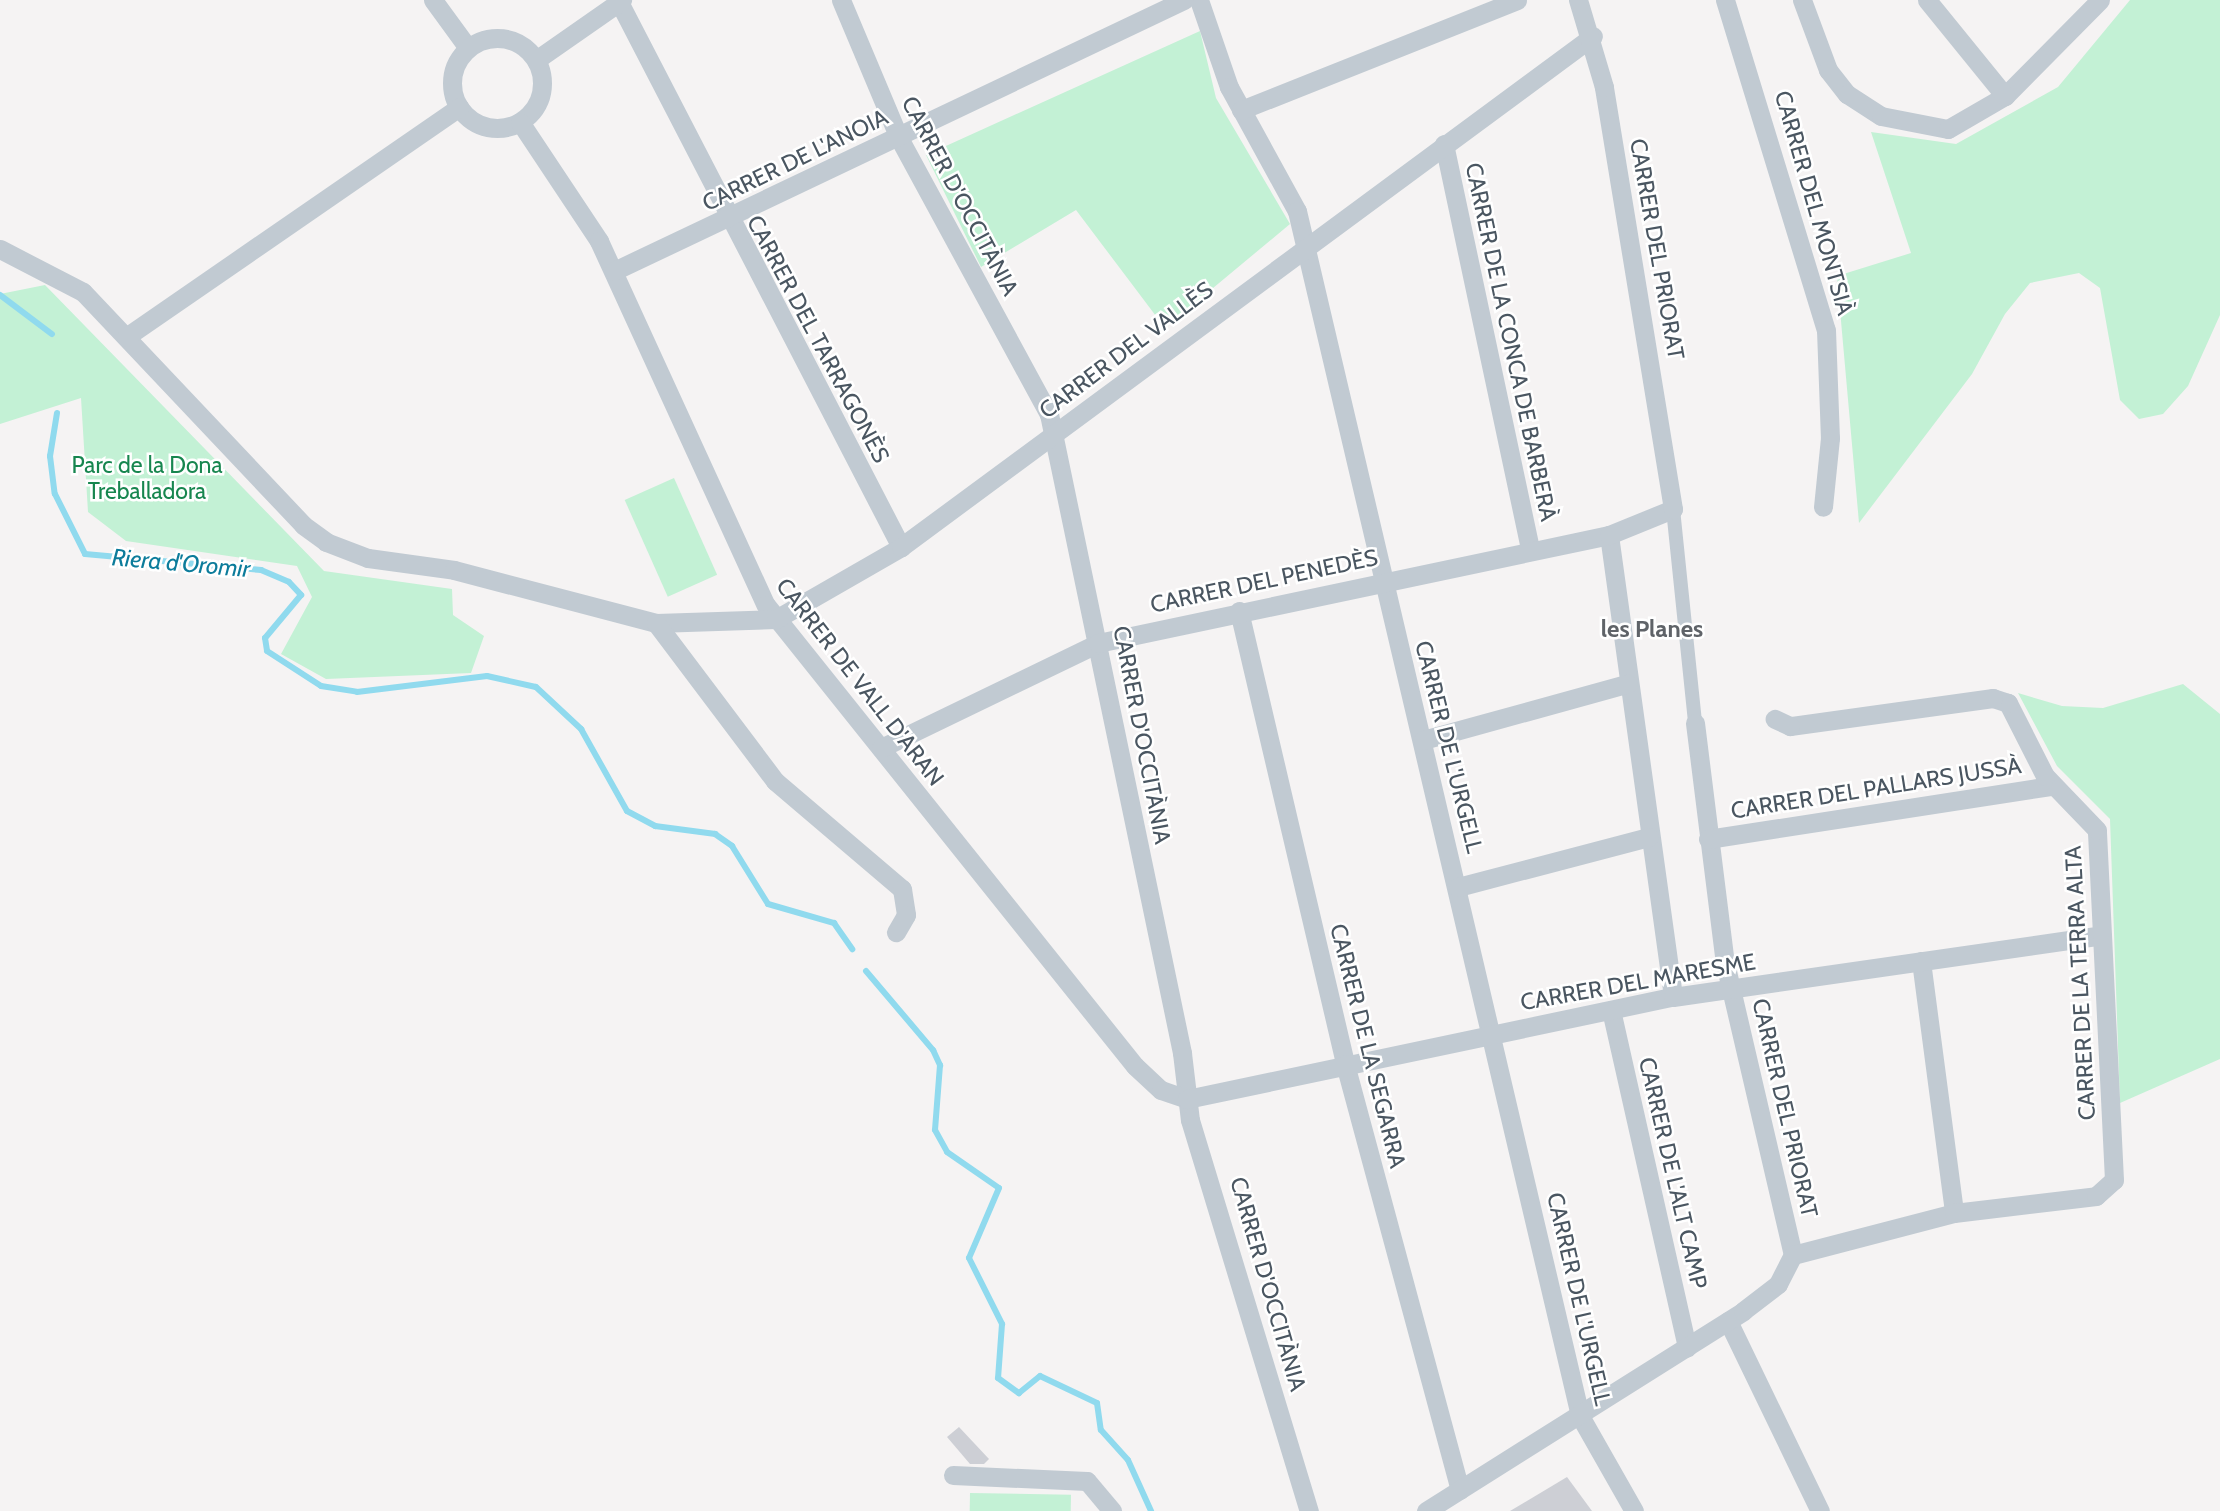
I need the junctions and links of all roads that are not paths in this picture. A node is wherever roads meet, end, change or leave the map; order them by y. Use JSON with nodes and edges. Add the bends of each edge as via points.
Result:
{"nodes":[{"id":1,"x":433,"y":0,"type":"edge"},
{"id":2,"x":841,"y":0,"type":"edge"},
{"id":3,"x":1184,"y":0,"type":"edge"},
{"id":4,"x":1199,"y":0,"type":"edge"},
{"id":5,"x":1517,"y":0,"type":"edge"},
{"id":6,"x":1578,"y":0,"type":"edge"},
{"id":7,"x":1725,"y":0,"type":"edge"},
{"id":8,"x":1802,"y":0,"type":"edge"},
{"id":9,"x":1927,"y":0,"type":"edge"},
{"id":10,"x":2100,"y":0,"type":"edge"},
{"id":11,"x":620,"y":1,"type":"edge"},
{"id":12,"x":1593,"y":36,"type":"junction"},
{"id":13,"x":468,"y":48,"type":"junction"},
{"id":14,"x":536,"y":60,"type":"junction"},
{"id":15,"x":2005,"y":96,"type":"junction"},
{"id":16,"x":459,"y":107,"type":"junction"},
{"id":17,"x":1241,"y":110,"type":"junction"},
{"id":18,"x":520,"y":122,"type":"junction"},
{"id":19,"x":899,"y":138,"type":"junction"},
{"id":20,"x":1444,"y":144,"type":"junction"},
{"id":21,"x":727,"y":219,"type":"junction"},
{"id":22,"x":1307,"y":246,"type":"junction"},
{"id":23,"x":0,"y":249,"type":"edge"},
{"id":24,"x":614,"y":271,"type":"junction"},
{"id":25,"x":126,"y":337,"type":"junction"},
{"id":26,"x":1055,"y":433,"type":"junction"},
{"id":27,"x":1823,"y":507,"type":"dead end"},
{"id":28,"x":1673,"y":509,"type":"junction"},
{"id":29,"x":1609,"y":535,"type":"junction"},
{"id":30,"x":901,"y":547,"type":"junction"},
{"id":31,"x":1530,"y":550,"type":"junction"},
{"id":32,"x":1380,"y":580,"type":"junction"},
{"id":33,"x":1239,"y":611,"type":"junction"},
{"id":34,"x":776,"y":619,"type":"junction"},
{"id":35,"x":656,"y":623,"type":"junction"},
{"id":36,"x":1098,"y":643,"type":"junction"},
{"id":37,"x":1627,"y":684,"type":"junction"},
{"id":38,"x":1775,"y":719,"type":"dead end"},
{"id":39,"x":1695,"y":723,"type":"joint"},
{"id":40,"x":1423,"y":740,"type":"junction"},
{"id":41,"x":881,"y":748,"type":"junction"},
{"id":42,"x":2052,"y":786,"type":"junction"},
{"id":43,"x":1649,"y":837,"type":"junction"},
{"id":44,"x":1708,"y":839,"type":"junction"},
{"id":45,"x":1458,"y":887,"type":"junction"},
{"id":46,"x":897,"y":932,"type":"dead end"},
{"id":47,"x":2102,"y":935,"type":"junction"},
{"id":48,"x":1921,"y":961,"type":"junction"},
{"id":49,"x":1733,"y":989,"type":"junction"},
{"id":50,"x":1673,"y":997,"type":"junction"},
{"id":51,"x":1611,"y":1010,"type":"junction"},
{"id":52,"x":1492,"y":1034,"type":"junction"},
{"id":53,"x":1345,"y":1064,"type":"junction"},
{"id":54,"x":1187,"y":1099,"type":"junction"},
{"id":55,"x":1954,"y":1213,"type":"junction"},
{"id":56,"x":1793,"y":1255,"type":"junction"},
{"id":57,"x":1728,"y":1321,"type":"junction"},
{"id":58,"x":1687,"y":1348,"type":"junction"},
{"id":59,"x":1580,"y":1416,"type":"junction"},
{"id":60,"x":953,"y":1475,"type":"dead end"},
{"id":61,"x":1460,"y":1490,"type":"junction"},
{"id":62,"x":1112,"y":1511,"type":"edge"},
{"id":63,"x":1309,"y":1511,"type":"edge"},
{"id":64,"x":1426,"y":1511,"type":"edge"},
{"id":65,"x":1634,"y":1511,"type":"edge"},
{"id":66,"x":1821,"y":1511,"type":"edge"}],
"edges":[{"from":1,"to":13,"type":"street"},
{"from":2,"to":19,"type":"street","name":"CARRER D'OCCITÀNIA"},
{"from":3,"to":19,"type":"street","name":"CARRER DE L'ANOIA"},
{"from":4,"to":17,"type":"street","name":"CARRER DE L'URGELL"},
{"from":5,"to":17,"type":"street"},
{"from":6,"to":12,"type":"street","name":"CARRER DEL PRIORAT"},
{"from":7,"to":27,"type":"street","name":"CARRER DEL MONTSIÀ","via":[[1826,330],[1830,438]]},
{"from":8,"to":15,"type":"street","via":[[1828,70],[1847,94],[1881,116],[1948,129]]},
{"from":9,"to":15,"type":"street"},
{"from":10,"to":15,"type":"street"},
{"from":11,"to":14,"type":"street"},
{"from":11,"to":21,"type":"street","name":"CARRER DEL TARRAGONÈS"},
{"from":12,"to":20,"type":"street","name":"CARRER DEL VALLÈS"},
{"from":12,"to":28,"type":"street","name":"CARRER DEL PRIORAT","via":[[1676,497]]},
{"from":13,"to":14,"type":"street","via":[[500,38],[524,46]]},
{"from":13,"to":16,"type":"street","via":[[452,81]]},
{"from":14,"to":18,"type":"street","via":[[542,93]]},
{"from":16,"to":18,"type":"street","via":[[490,128]]},
{"from":16,"to":25,"type":"street"},
{"from":17,"to":22,"type":"street","name":"CARRER DE L'URGELL","via":[[1297,211]]},
{"from":18,"to":24,"type":"street","name":"CARRER DE VALL D'ARAN"},
{"from":19,"to":21,"type":"street","name":"CARRER DE L'ANOIA"},
{"from":19,"to":26,"type":"street","name":"CARRER D'OCCITÀNIA"},
{"from":20,"to":22,"type":"street","name":"CARRER DEL VALLÈS"},
{"from":20,"to":31,"type":"street","name":"CARRER DE LA CONCA DE BARBERÀ"},
{"from":21,"to":24,"type":"street","name":"CARRER DE L'ANOIA"},
{"from":21,"to":30,"type":"street","name":"CARRER DEL TARRAGONÈS"},
{"from":22,"to":26,"type":"street","name":"CARRER DEL VALLÈS"},
{"from":22,"to":32,"type":"street","name":"CARRER DE L'URGELL"},
{"from":23,"to":25,"type":"street","name":"CARRER DEL VALLÈS","via":[[66,278]]},
{"from":24,"to":34,"type":"street","name":"CARRER DE VALL D'ARAN","via":[[759,594]]},
{"from":25,"to":35,"type":"street","name":"CARRER DEL VALLÈS","via":[[313,535],[368,558],[454,570]]},
{"from":26,"to":30,"type":"street","name":"CARRER DEL VALLÈS"},
{"from":26,"to":36,"type":"street","name":"CARRER D'OCCITÀNIA"},
{"from":28,"to":29,"type":"street","name":"CARRER DEL PENEDÈS"},
{"from":28,"to":39,"type":"street"},
{"from":29,"to":31,"type":"street","name":"CARRER DEL PENEDÈS"},
{"from":29,"to":37,"type":"street"},
{"from":30,"to":34,"type":"street","name":"CARRER DEL VALLÈS"},
{"from":31,"to":32,"type":"street","name":"CARRER DEL PENEDÈS"},
{"from":32,"to":33,"type":"street","name":"CARRER DEL PENEDÈS"},
{"from":32,"to":40,"type":"street","name":"CARRER DE L'URGELL"},
{"from":33,"to":36,"type":"street","name":"CARRER DEL PENEDÈS"},
{"from":33,"to":53,"type":"street","name":"CARRER DE LA SEGARRA"},
{"from":34,"to":35,"type":"street","name":"CARRER DEL VALLÈS"},
{"from":34,"to":41,"type":"street","name":"CARRER DE VALL D'ARAN"},
{"from":35,"to":46,"type":"street","via":[[775,781],[902,889],[906,915]]},
{"from":36,"to":41,"type":"street","name":"CARRER DEL PENEDÈS"},
{"from":36,"to":54,"type":"street","name":"CARRER D'OCCITÀNIA"},
{"from":37,"to":40,"type":"street"},
{"from":37,"to":43,"type":"street"},
{"from":38,"to":42,"type":"street","name":"CARRER DE LA TERRA ALTA","via":[[1790,726],[2002,699]]},
{"from":39,"to":44,"type":"street","name":"CARRER DEL PRIORAT"},
{"from":40,"to":45,"type":"street","name":"CARRER DE L'URGELL"},
{"from":41,"to":54,"type":"street","name":"CARRER DE VALL D'ARAN","via":[[1135,1066],[1161,1090]]},
{"from":42,"to":44,"type":"street","name":"CARRER DEL PALLARS JUSSÀ"},
{"from":42,"to":47,"type":"street","name":"CARRER DE LA TERRA ALTA","via":[[2083,808],[2097,830]]},
{"from":43,"to":45,"type":"street"},
{"from":43,"to":50,"type":"street"},
{"from":44,"to":49,"type":"street","name":"CARRER DEL PRIORAT"},
{"from":45,"to":52,"type":"street","name":"CARRER DE L'URGELL"},
{"from":47,"to":48,"type":"street","name":"CARRER DEL MARESME"},
{"from":47,"to":55,"type":"street","name":"CARRER DE LA TERRA ALTA","via":[[2114,1180],[2108,1192]]},
{"from":48,"to":49,"type":"street","name":"CARRER DEL MARESME"},
{"from":48,"to":55,"type":"street"},
{"from":49,"to":50,"type":"street","name":"CARRER DEL MARESME"},
{"from":49,"to":56,"type":"street","name":"CARRER DEL PRIORAT"},
{"from":50,"to":51,"type":"street","name":"CARRER DEL MARESME"},
{"from":51,"to":52,"type":"street","name":"CARRER DEL MARESME"},
{"from":51,"to":58,"type":"street","name":"CARRER DE L'ALT CAMP"},
{"from":52,"to":53,"type":"street","name":"CARRER DEL MARESME"},
{"from":52,"to":59,"type":"street","name":"CARRER DE L'URGELL"},
{"from":53,"to":54,"type":"street","name":"CARRER DEL MARESME"},
{"from":53,"to":61,"type":"street","name":"CARRER DE LA SEGARRA"},
{"from":54,"to":63,"type":"street","name":"CARRER D'OCCITÀNIA"},
{"from":55,"to":56,"type":"street"},
{"from":56,"to":57,"type":"street","via":[[1778,1284]]},
{"from":57,"to":58,"type":"street"},
{"from":57,"to":66,"type":"street"},
{"from":58,"to":59,"type":"street"},
{"from":59,"to":61,"type":"street"},
{"from":59,"to":65,"type":"street","name":"CARRER DE L'URGELL"},
{"from":60,"to":62,"type":"street","via":[[1087,1481]]},
{"from":61,"to":64,"type":"street"}]}
